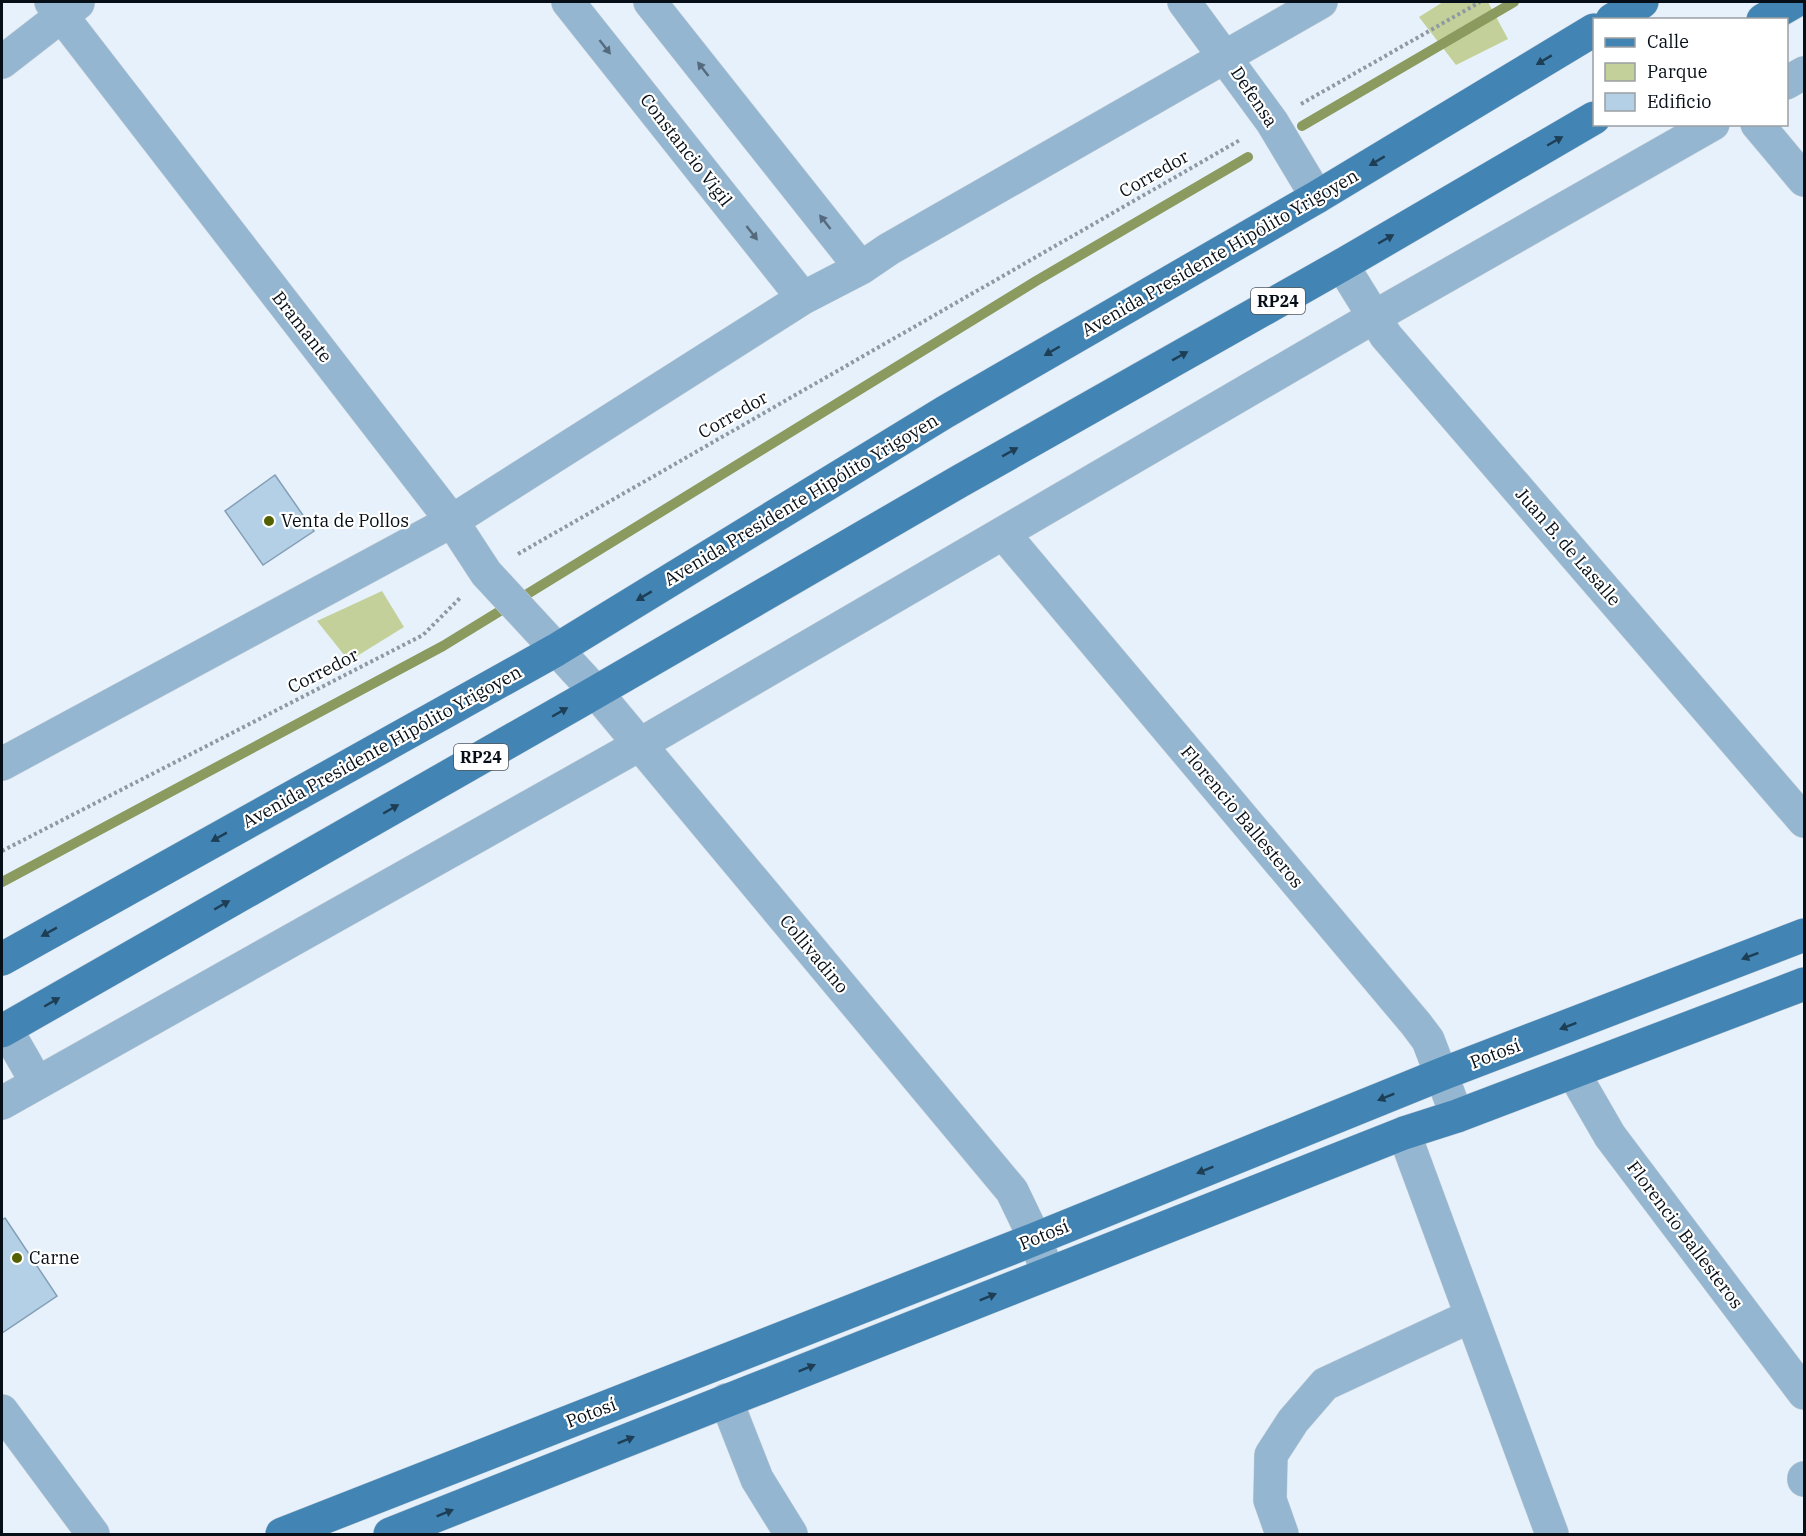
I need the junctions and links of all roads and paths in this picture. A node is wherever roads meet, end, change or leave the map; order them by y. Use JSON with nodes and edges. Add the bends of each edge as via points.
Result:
{"nodes":[{"id":1,"x":568,"y":2,"type":"edge"},
{"id":2,"x":650,"y":2,"type":"edge"},
{"id":3,"x":1184,"y":2,"type":"edge"},
{"id":4,"x":1321,"y":2,"type":"edge"},
{"id":5,"x":1480,"y":2,"type":"edge"},
{"id":6,"x":1642,"y":2,"type":"edge"},
{"id":7,"x":1794,"y":2,"type":"edge"},
{"id":8,"x":64,"y":6,"type":"edge"},
{"id":9,"x":1615,"y":18,"type":"edge"},
{"id":10,"x":1766,"y":18,"type":"edge"},
{"id":11,"x":1593,"y":31,"type":"edge"},
{"id":12,"x":1225,"y":55,"type":"junction"},
{"id":13,"x":2,"y":62,"type":"edge"},
{"id":14,"x":1804,"y":73,"type":"edge"},
{"id":15,"x":1788,"y":82,"type":"edge"},
{"id":16,"x":1593,"y":119,"type":"edge"},
{"id":17,"x":1272,"y":122,"type":"junction"},
{"id":18,"x":1709,"y":126,"type":"edge"},
{"id":19,"x":1759,"y":126,"type":"edge"},
{"id":20,"x":1804,"y":180,"type":"edge"},
{"id":21,"x":1317,"y":197,"type":"junction"},
{"id":22,"x":1342,"y":265,"type":"junction"},
{"id":23,"x":861,"y":268,"type":"junction"},
{"id":24,"x":803,"y":298,"type":"junction"},
{"id":25,"x":1374,"y":317,"type":"junction"},
{"id":26,"x":452,"y":521,"type":"junction"},
{"id":27,"x":1003,"y":533,"type":"junction"},
{"id":28,"x":492,"y":579,"type":"junction"},
{"id":29,"x":556,"y":650,"type":"junction"},
{"id":30,"x":596,"y":692,"type":"junction"},
{"id":31,"x":639,"y":745,"type":"junction"},
{"id":32,"x":2,"y":764,"type":"edge"},
{"id":33,"x":1804,"y":821,"type":"edge"},
{"id":34,"x":2,"y":851,"type":"edge"},
{"id":35,"x":1804,"y":935,"type":"edge"},
{"id":36,"x":2,"y":959,"type":"edge"},
{"id":37,"x":1804,"y":984,"type":"edge"},
{"id":38,"x":4,"y":1030,"type":"edge"},
{"id":39,"x":1573,"y":1072,"type":"junction"},
{"id":40,"x":1442,"y":1074,"type":"junction"},
{"id":41,"x":37,"y":1083,"type":"junction"},
{"id":42,"x":2,"y":1103,"type":"edge"},
{"id":43,"x":1456,"y":1116,"type":"junction"},
{"id":44,"x":1404,"y":1133,"type":"junction"},
{"id":45,"x":1035,"y":1239,"type":"junction"},
{"id":46,"x":1048,"y":1273,"type":"junction"},
{"id":47,"x":1471,"y":1316,"type":"junction"},
{"id":48,"x":1804,"y":1393,"type":"edge"},
{"id":49,"x":726,"y":1400,"type":"junction"},
{"id":50,"x":2,"y":1411,"type":"edge"},
{"id":51,"x":290,"y":1533,"type":"edge"},
{"id":52,"x":93,"y":1534,"type":"edge"},
{"id":53,"x":390,"y":1534,"type":"edge"},
{"id":54,"x":792,"y":1534,"type":"edge"},
{"id":55,"x":1282,"y":1534,"type":"edge"},
{"id":56,"x":1552,"y":1534,"type":"edge"}],
"edges":[{"from":1,"to":24,"type":"street","name":"Constancio Vigil","one_way":true},
{"from":23,"to":2,"type":"street","one_way":true},
{"from":3,"to":12,"type":"street","name":"Defensa"},
{"from":4,"to":12,"type":"street"},
{"from":5,"to":17,"type":"path","name":"Corredor"},
{"from":6,"to":9,"type":"main road"},
{"from":7,"to":10,"type":"main road"},
{"from":8,"to":13,"type":"street"},
{"from":8,"to":26,"type":"street","name":"Bramante"},
{"from":11,"to":21,"type":"main road","name":"Avenida Presidente Hipólito Yrigoyen","one_way":true},
{"from":12,"to":17,"type":"street","name":"Defensa"},
{"from":12,"to":23,"type":"street"},
{"from":14,"to":15,"type":"street"},
{"from":22,"to":16,"type":"main road","number":"RP24","one_way":true},
{"from":17,"to":21,"type":"street","name":"Defensa"},
{"from":17,"to":28,"type":"path","name":"Corredor"},
{"from":18,"to":25,"type":"street"},
{"from":19,"to":20,"type":"street"},
{"from":21,"to":29,"type":"main road","name":"Avenida Presidente Hipólito Yrigoyen","one_way":true,"via":[[945,412]]},
{"from":22,"to":25,"type":"street","name":"Juan B. de Lasalle"},
{"from":30,"to":22,"type":"main road","number":"RP24","one_way":true},
{"from":23,"to":24,"type":"street"},
{"from":24,"to":26,"type":"street"},
{"from":25,"to":27,"type":"street"},
{"from":25,"to":33,"type":"street","name":"Juan B. de Lasalle","via":[[1386,336]]},
{"from":26,"to":28,"type":"street","name":"Bramante"},
{"from":26,"to":32,"type":"street"},
{"from":27,"to":31,"type":"street"},
{"from":27,"to":40,"type":"street","name":"Florencio Ballesteros","via":[[1416,1023]]},
{"from":28,"to":29,"type":"street","name":"Bramante"},
{"from":28,"to":34,"type":"path","name":"Corredor","via":[[423,635]]},
{"from":29,"to":30,"type":"street","name":"Collivadino"},
{"from":29,"to":36,"type":"main road","name":"Avenida Presidente Hipólito Yrigoyen","one_way":true},
{"from":30,"to":31,"type":"street","name":"Collivadino"},
{"from":38,"to":30,"type":"main road","number":"RP24","one_way":true},
{"from":31,"to":41,"type":"street"},
{"from":31,"to":45,"type":"street","name":"Collivadino","via":[[1012,1191]]},
{"from":35,"to":40,"type":"main road","name":"Potosí","one_way":true},
{"from":37,"to":39,"type":"main road","name":"Potosí"},
{"from":38,"to":41,"type":"street"},
{"from":39,"to":43,"type":"main road","name":"Potosí"},
{"from":39,"to":48,"type":"street","name":"Florencio Ballesteros","via":[[1610,1136]]},
{"from":40,"to":43,"type":"street","name":"Florencio Ballesteros"},
{"from":40,"to":45,"type":"main road","name":"Potosí","one_way":true},
{"from":41,"to":42,"type":"street"},
{"from":43,"to":44,"type":"main road","name":"Potosí"},
{"from":44,"to":46,"type":"main road","name":"Potosí"},
{"from":44,"to":47,"type":"street"},
{"from":45,"to":46,"type":"street","name":"Collivadino"},
{"from":45,"to":51,"type":"main road","name":"Potosí"},
{"from":49,"to":46,"type":"main road","name":"Potosí","one_way":true},
{"from":47,"to":55,"type":"street","via":[[1325,1384],[1271,1455],[1270,1500]]},
{"from":47,"to":56,"type":"street"},
{"from":53,"to":49,"type":"main road","name":"Potosí","one_way":true},
{"from":49,"to":54,"type":"street","via":[[757,1479]]},
{"from":50,"to":52,"type":"street"}]}
